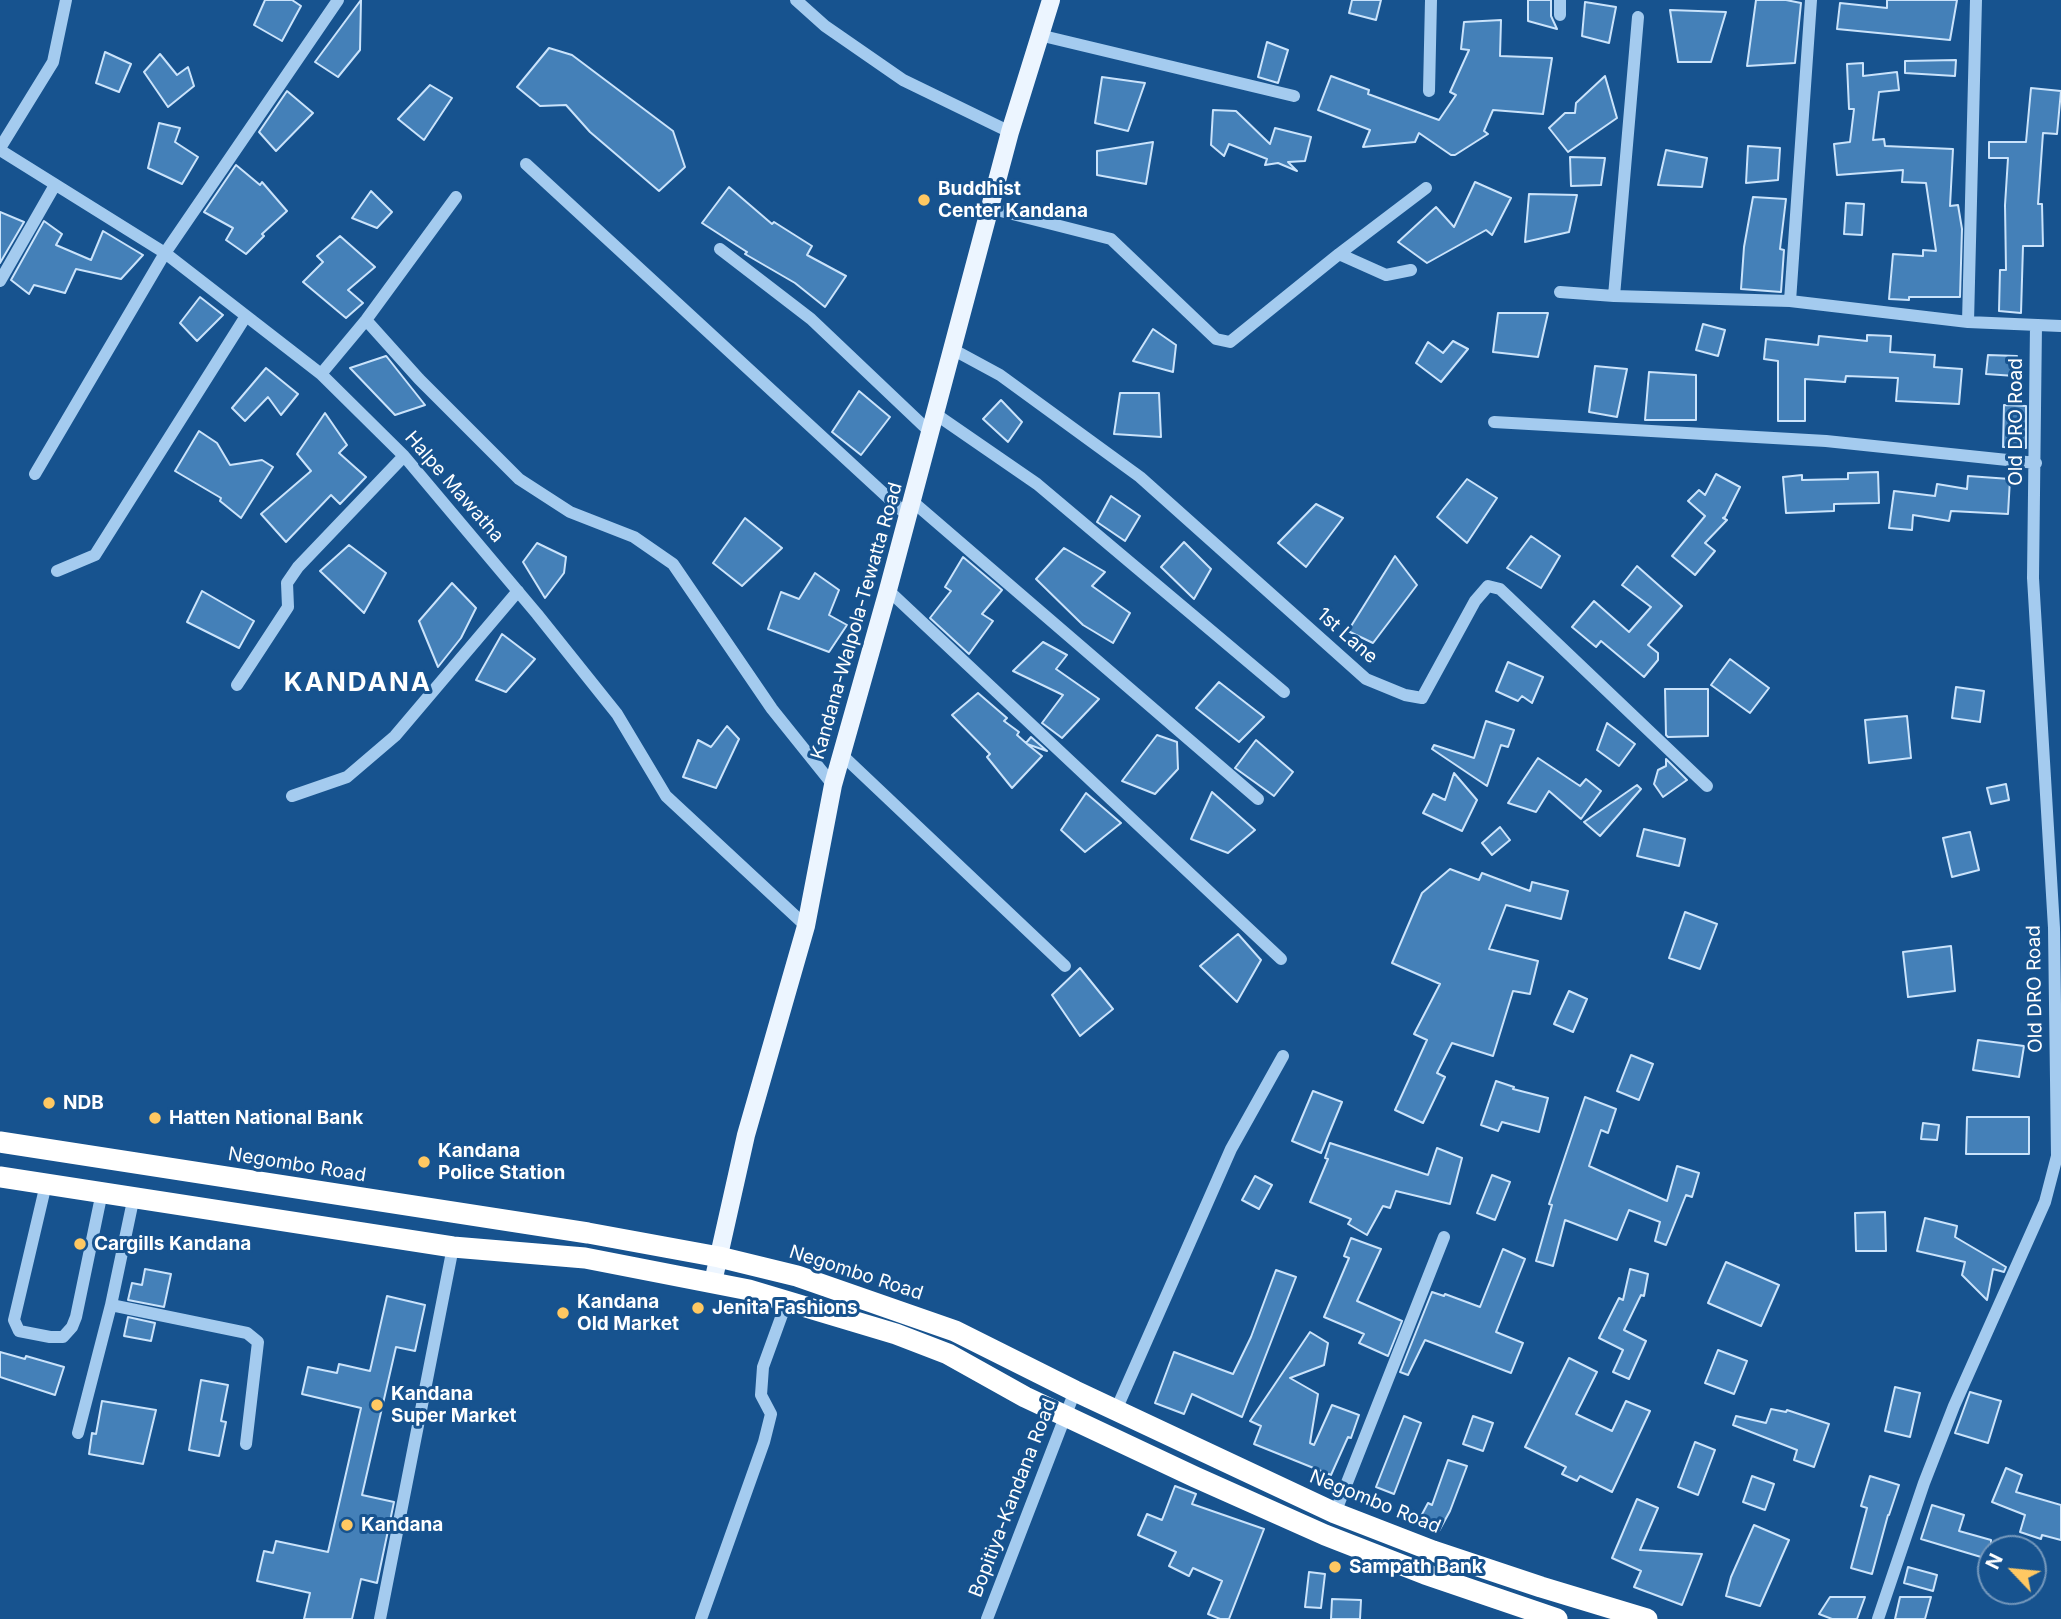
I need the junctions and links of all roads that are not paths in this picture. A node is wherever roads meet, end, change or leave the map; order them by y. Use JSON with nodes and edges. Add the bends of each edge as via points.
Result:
{"nodes":[{"id":1,"x":66,"y":0,"type":"edge"},
{"id":2,"x":338,"y":0,"type":"edge"},
{"id":3,"x":796,"y":0,"type":"edge"},
{"id":4,"x":1051,"y":0,"type":"edge"},
{"id":5,"x":1431,"y":0,"type":"edge"},
{"id":6,"x":1560,"y":0,"type":"edge"},
{"id":7,"x":1811,"y":0,"type":"edge"},
{"id":8,"x":1976,"y":0,"type":"edge"},
{"id":9,"x":1560,"y":15,"type":"dead end"},
{"id":10,"x":1638,"y":17,"type":"dead end"},
{"id":11,"x":1039,"y":35,"type":"junction"},
{"id":12,"x":1429,"y":91,"type":"dead end"},
{"id":13,"x":1294,"y":96,"type":"dead end"},
{"id":14,"x":1010,"y":132,"type":"junction"},
{"id":15,"x":1,"y":153,"type":"edge"},
{"id":16,"x":526,"y":164,"type":"dead end"},
{"id":17,"x":55,"y":185,"type":"junction"},
{"id":18,"x":1426,"y":188,"type":"dead end"},
{"id":19,"x":456,"y":197,"type":"dead end"},
{"id":20,"x":989,"y":208,"type":"junction"},
{"id":21,"x":720,"y":249,"type":"dead end"},
{"id":22,"x":165,"y":253,"type":"junction"},
{"id":23,"x":1339,"y":254,"type":"junction"},
{"id":24,"x":1411,"y":270,"type":"dead end"},
{"id":25,"x":0,"y":281,"type":"edge"},
{"id":26,"x":1560,"y":292,"type":"dead end"},
{"id":27,"x":1614,"y":296,"type":"junction"},
{"id":28,"x":1790,"y":302,"type":"junction"},
{"id":29,"x":246,"y":316,"type":"junction"},
{"id":30,"x":366,"y":320,"type":"junction"},
{"id":31,"x":1968,"y":322,"type":"junction"},
{"id":32,"x":2036,"y":325,"type":"junction"},
{"id":33,"x":2060,"y":326,"type":"edge"},
{"id":34,"x":952,"y":349,"type":"junction"},
{"id":35,"x":321,"y":374,"type":"junction"},
{"id":36,"x":934,"y":413,"type":"junction"},
{"id":37,"x":1494,"y":422,"type":"dead end"},
{"id":38,"x":930,"y":432,"type":"junction"},
{"id":39,"x":404,"y":456,"type":"junction"},
{"id":40,"x":2036,"y":463,"type":"junction"},
{"id":41,"x":35,"y":474,"type":"dead end"},
{"id":42,"x":910,"y":508,"type":"junction"},
{"id":43,"x":57,"y":570,"type":"dead end"},
{"id":44,"x":888,"y":590,"type":"junction"},
{"id":45,"x":518,"y":591,"type":"junction"},
{"id":46,"x":237,"y":685,"type":"dead end"},
{"id":47,"x":1284,"y":692,"type":"dead end"},
{"id":48,"x":841,"y":754,"type":"junction"},
{"id":49,"x":833,"y":785,"type":"junction"},
{"id":50,"x":1707,"y":786,"type":"dead end"},
{"id":51,"x":292,"y":796,"type":"dead end"},
{"id":52,"x":1258,"y":799,"type":"dead end"},
{"id":53,"x":806,"y":926,"type":"junction"},
{"id":54,"x":2057,"y":928,"type":"edge"},
{"id":55,"x":1280,"y":959,"type":"dead end"},
{"id":56,"x":1065,"y":966,"type":"dead end"},
{"id":57,"x":1283,"y":1056,"type":"dead end"},
{"id":58,"x":0,"y":1142,"type":"edge"},
{"id":59,"x":0,"y":1177,"type":"edge"},
{"id":60,"x":46,"y":1184,"type":"junction"},
{"id":61,"x":102,"y":1192,"type":"junction"},
{"id":62,"x":134,"y":1196,"type":"junction"},
{"id":63,"x":1444,"y":1237,"type":"dead end"},
{"id":64,"x":453,"y":1247,"type":"junction"},
{"id":65,"x":719,"y":1257,"type":"junction"},
{"id":66,"x":713,"y":1282,"type":"junction"},
{"id":67,"x":787,"y":1301,"type":"junction"},
{"id":68,"x":111,"y":1305,"type":"junction"},
{"id":69,"x":1075,"y":1391,"type":"junction"},
{"id":70,"x":1116,"y":1410,"type":"junction"},
{"id":71,"x":1065,"y":1415,"type":"junction"},
{"id":72,"x":78,"y":1433,"type":"dead end"},
{"id":73,"x":246,"y":1444,"type":"dead end"},
{"id":74,"x":1335,"y":1513,"type":"junction"},
{"id":75,"x":380,"y":1619,"type":"edge"},
{"id":76,"x":701,"y":1619,"type":"edge"},
{"id":77,"x":987,"y":1619,"type":"edge"},
{"id":78,"x":1557,"y":1619,"type":"edge"},
{"id":79,"x":1647,"y":1619,"type":"edge"},
{"id":80,"x":1878,"y":1619,"type":"edge"}],
"edges":[{"from":1,"to":15,"type":"street","via":[[52,62]]},
{"from":2,"to":22,"type":"street"},
{"from":3,"to":14,"type":"street","via":[[903,80]]},
{"from":4,"to":11,"type":"main road","name":"Kandana-Walpola-Tewatta Road"},
{"from":5,"to":12,"type":"street"},
{"from":6,"to":9,"type":"street"},
{"from":7,"to":28,"type":"street"},
{"from":8,"to":31,"type":"street"},
{"from":10,"to":27,"type":"street"},
{"from":11,"to":13,"type":"street"},
{"from":11,"to":14,"type":"main road","name":"Kandana-Walpola-Tewatta Road"},
{"from":14,"to":20,"type":"main road","name":"Kandana-Walpola-Tewatta Road"},
{"from":15,"to":17,"type":"street","name":"Halpe Mawatha"},
{"from":16,"to":42,"type":"street"},
{"from":17,"to":22,"type":"street","name":"Halpe Mawatha"},
{"from":17,"to":25,"type":"street"},
{"from":18,"to":23,"type":"street"},
{"from":19,"to":30,"type":"street"},
{"from":20,"to":23,"type":"street","via":[[1111,239],[1216,340],[1230,342]]},
{"from":20,"to":34,"type":"main road","name":"Kandana-Walpola-Tewatta Road"},
{"from":21,"to":38,"type":"street","via":[[811,320]]},
{"from":22,"to":29,"type":"street","name":"Halpe Mawatha"},
{"from":22,"to":41,"type":"street"},
{"from":23,"to":24,"type":"street","via":[[1386,275]]},
{"from":26,"to":27,"type":"street"},
{"from":27,"to":28,"type":"street"},
{"from":28,"to":31,"type":"street"},
{"from":29,"to":35,"type":"street","name":"Halpe Mawatha"},
{"from":29,"to":43,"type":"street","via":[[95,555]]},
{"from":30,"to":35,"type":"street"},
{"from":30,"to":49,"type":"street","via":[[519,479],[569,512],[634,537],[673,564],[772,709]]},
{"from":31,"to":32,"type":"street"},
{"from":32,"to":33,"type":"street"},
{"from":32,"to":40,"type":"street","name":"Old DRO Road"},
{"from":34,"to":36,"type":"main road","name":"Kandana-Walpola-Tewatta Road"},
{"from":34,"to":50,"type":"street","name":"1st Lane","via":[[1000,375],[1140,477],[1366,679],[1422,698],[1475,601],[1488,586],[1500,589]]},
{"from":35,"to":39,"type":"street","name":"Halpe Mawatha"},
{"from":36,"to":38,"type":"main road","name":"Kandana-Walpola-Tewatta Road"},
{"from":36,"to":47,"type":"street","via":[[1037,484]]},
{"from":37,"to":40,"type":"street","via":[[1826,441]]},
{"from":38,"to":42,"type":"main road","name":"Kandana-Walpola-Tewatta Road"},
{"from":39,"to":45,"type":"street","name":"Halpe Mawatha"},
{"from":39,"to":46,"type":"street","via":[[298,567],[287,583],[288,607]]},
{"from":40,"to":54,"type":"street","name":"Old DRO Road","via":[[2033,578]]},
{"from":42,"to":44,"type":"main road","name":"Kandana-Walpola-Tewatta Road"},
{"from":42,"to":52,"type":"street"},
{"from":44,"to":48,"type":"main road","name":"Kandana-Walpola-Tewatta Road"},
{"from":44,"to":55,"type":"street"},
{"from":45,"to":51,"type":"street","via":[[395,736],[347,777]]},
{"from":45,"to":53,"type":"street","name":"Halpe Mawatha","via":[[617,713],[666,796]]},
{"from":48,"to":49,"type":"main road","name":"Kandana-Walpola-Tewatta Road"},
{"from":48,"to":56,"type":"street"},
{"from":49,"to":53,"type":"main road","name":"Kandana-Walpola-Tewatta Road"},
{"from":53,"to":65,"type":"main road","name":"Kandana-Walpola-Tewatta Road","via":[[746,1135]]},
{"from":54,"to":80,"type":"street","name":"Old DRO Road","via":[[2057,1156],[2045,1202],[1924,1483]]},
{"from":57,"to":70,"type":"street","via":[[1231,1149]]},
{"from":58,"to":65,"type":"highway","name":"Negombo Road"},
{"from":59,"to":60,"type":"highway"},
{"from":60,"to":61,"type":"highway"},
{"from":60,"to":61,"type":"street","via":[[14,1320],[19,1331],[50,1337],[63,1337],[76,1317]]},
{"from":61,"to":62,"type":"highway"},
{"from":62,"to":64,"type":"highway"},
{"from":62,"to":68,"type":"street"},
{"from":63,"to":74,"type":"street"},
{"from":64,"to":66,"type":"highway","via":[[585,1258]]},
{"from":64,"to":75,"type":"street"},
{"from":65,"to":66,"type":"main road","name":"Kandana-Walpola-Tewatta Road"},
{"from":65,"to":69,"type":"highway","name":"Negombo Road","via":[[797,1276],[911,1314]]},
{"from":66,"to":67,"type":"highway"},
{"from":67,"to":71,"type":"highway","via":[[948,1353]]},
{"from":67,"to":76,"type":"street","via":[[763,1367],[761,1395],[771,1413],[764,1442]]},
{"from":68,"to":72,"type":"street"},
{"from":68,"to":73,"type":"street","via":[[247,1334],[258,1342]]},
{"from":69,"to":70,"type":"highway","name":"Negombo Road"},
{"from":69,"to":71,"type":"street","name":"Bopitiya-Kandana Road"},
{"from":70,"to":74,"type":"highway","name":"Negombo Road"},
{"from":71,"to":77,"type":"street","name":"Bopitiya-Kandana Road"},
{"from":71,"to":78,"type":"highway","via":[[1325,1535]]},
{"from":74,"to":79,"type":"highway","name":"Negombo Road","via":[[1433,1551]]}]}
